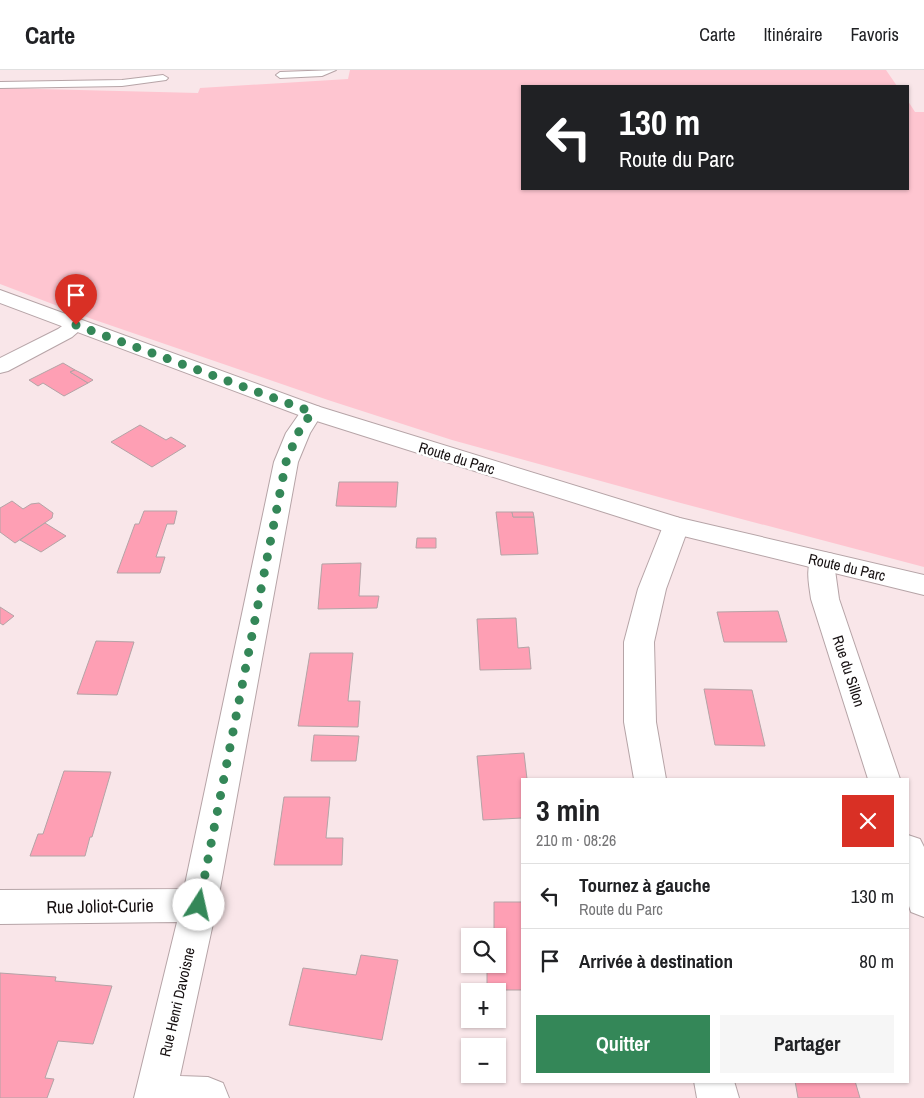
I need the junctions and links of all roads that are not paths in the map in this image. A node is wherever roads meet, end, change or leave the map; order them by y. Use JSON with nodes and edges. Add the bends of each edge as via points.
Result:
{"nodes":[{"id":1,"x":332,"y":70,"type":"edge"},
{"id":2,"x":280,"y":75,"type":"dead end"},
{"id":3,"x":163,"y":78,"type":"dead end"},
{"id":4,"x":0,"y":85,"type":"edge"},
{"id":5,"x":0,"y":296,"type":"edge"},
{"id":6,"x":76,"y":325,"type":"junction"},
{"id":7,"x":0,"y":366,"type":"edge"},
{"id":8,"x":312,"y":412,"type":"junction"},
{"id":9,"x":676,"y":526,"type":"junction"},
{"id":10,"x":823,"y":561,"type":"junction"},
{"id":11,"x":924,"y":585,"type":"edge"},
{"id":12,"x":650,"y":778,"type":"edge"},
{"id":13,"x":884,"y":778,"type":"edge"},
{"id":14,"x":909,"y":853,"type":"edge"},
{"id":15,"x":924,"y":900,"type":"edge"},
{"id":16,"x":199,"y":905,"type":"junction"},
{"id":17,"x":0,"y":907,"type":"edge"},
{"id":18,"x":714,"y":1083,"type":"edge"},
{"id":19,"x":155,"y":1097,"type":"edge"},
{"id":20,"x":208,"y":1098,"type":"edge"},
{"id":21,"x":718,"y":1098,"type":"edge"}],
"edges":[{"from":1,"to":2,"type":"lane"},
{"from":3,"to":4,"type":"lane","via":[[122,84]]},
{"from":5,"to":6,"type":"street","name":"Route du Parc"},
{"from":6,"to":7,"type":"street"},
{"from":6,"to":8,"type":"street","name":"Route du Parc"},
{"from":8,"to":9,"type":"street","name":"Route du Parc"},
{"from":8,"to":16,"type":"street","name":"Rue Henri Davoisne","via":[[298,433],[286,462]]},
{"from":9,"to":10,"type":"street","name":"Route du Parc"},
{"from":9,"to":12,"type":"street","via":[[652,590],[639,642],[640,722]]},
{"from":10,"to":11,"type":"street","name":"Route du Parc"},
{"from":10,"to":13,"type":"street","name":"Rue du Sillon","via":[[825,599]]},
{"from":14,"to":15,"type":"street"},
{"from":16,"to":17,"type":"street","name":"Rue Joliot-Curie"},
{"from":16,"to":19,"type":"street","name":"Rue Henri Davoisne"},
{"from":18,"to":21,"type":"street"},
{"from":19,"to":20,"type":"street"}]}
